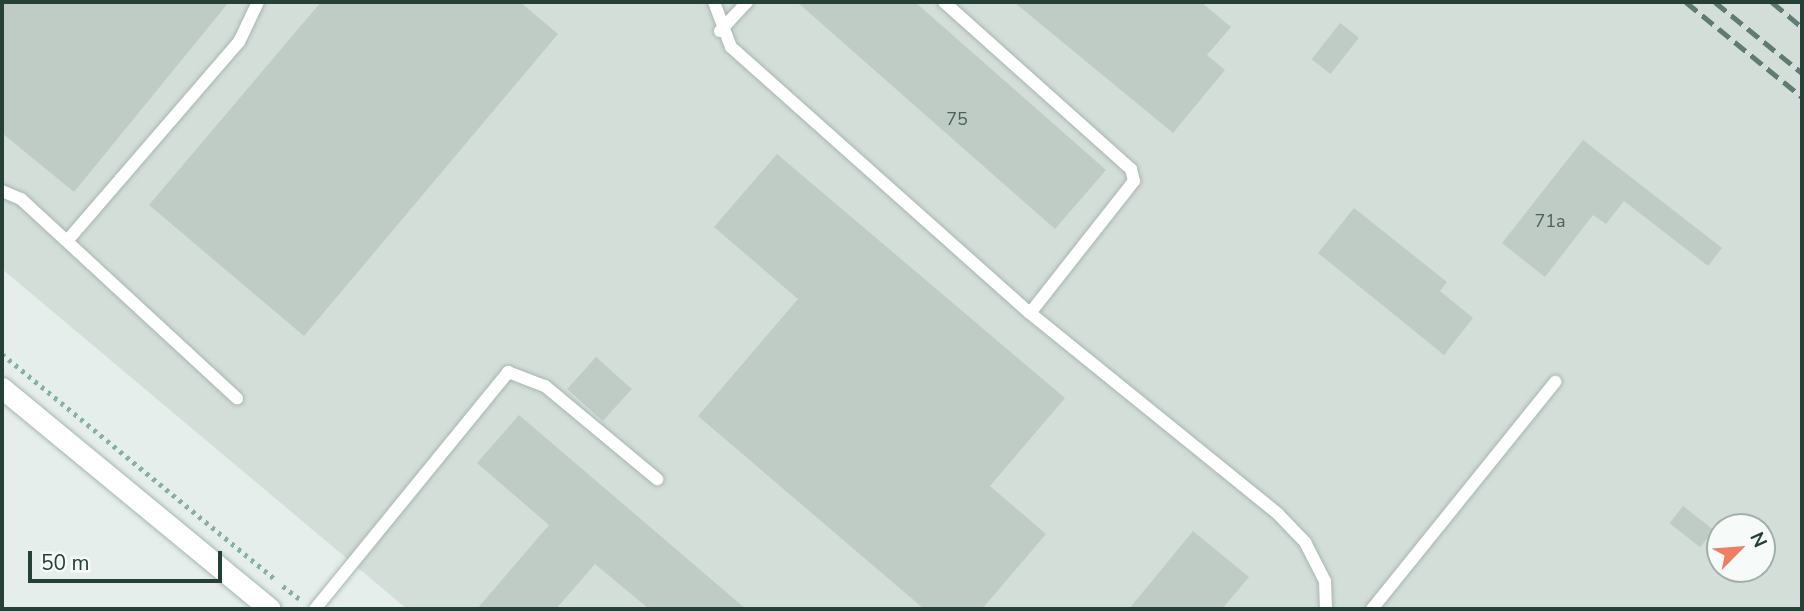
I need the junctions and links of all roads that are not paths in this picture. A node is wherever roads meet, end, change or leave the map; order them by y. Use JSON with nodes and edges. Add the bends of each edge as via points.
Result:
{"nodes":[{"id":1,"x":258,"y":2,"type":"edge"},
{"id":2,"x":714,"y":2,"type":"edge"},
{"id":3,"x":747,"y":2,"type":"edge"},
{"id":4,"x":944,"y":2,"type":"edge"},
{"id":5,"x":720,"y":31,"type":"junction"},
{"id":6,"x":2,"y":191,"type":"edge"},
{"id":7,"x":67,"y":241,"type":"junction"},
{"id":8,"x":1030,"y":313,"type":"junction"},
{"id":9,"x":1555,"y":382,"type":"dead end"},
{"id":10,"x":2,"y":388,"type":"edge"},
{"id":11,"x":237,"y":398,"type":"dead end"},
{"id":12,"x":657,"y":479,"type":"dead end"},
{"id":13,"x":270,"y":609,"type":"edge"},
{"id":14,"x":313,"y":609,"type":"edge"},
{"id":15,"x":1326,"y":609,"type":"edge"},
{"id":16,"x":1372,"y":609,"type":"edge"}],
"edges":[{"from":1,"to":7,"type":"lane","via":[[239,42]]},
{"from":2,"to":5,"type":"lane"},
{"from":3,"to":5,"type":"lane"},
{"from":4,"to":8,"type":"lane","via":[[1131,169],[1134,181]]},
{"from":5,"to":8,"type":"lane"},
{"from":6,"to":7,"type":"lane","via":[[21,199]]},
{"from":7,"to":11,"type":"lane"},
{"from":8,"to":15,"type":"lane","via":[[1278,514],[1305,542],[1325,581]]},
{"from":9,"to":16,"type":"lane"},
{"from":10,"to":13,"type":"main road"},
{"from":12,"to":14,"type":"lane","via":[[545,386],[508,372]]}]}
